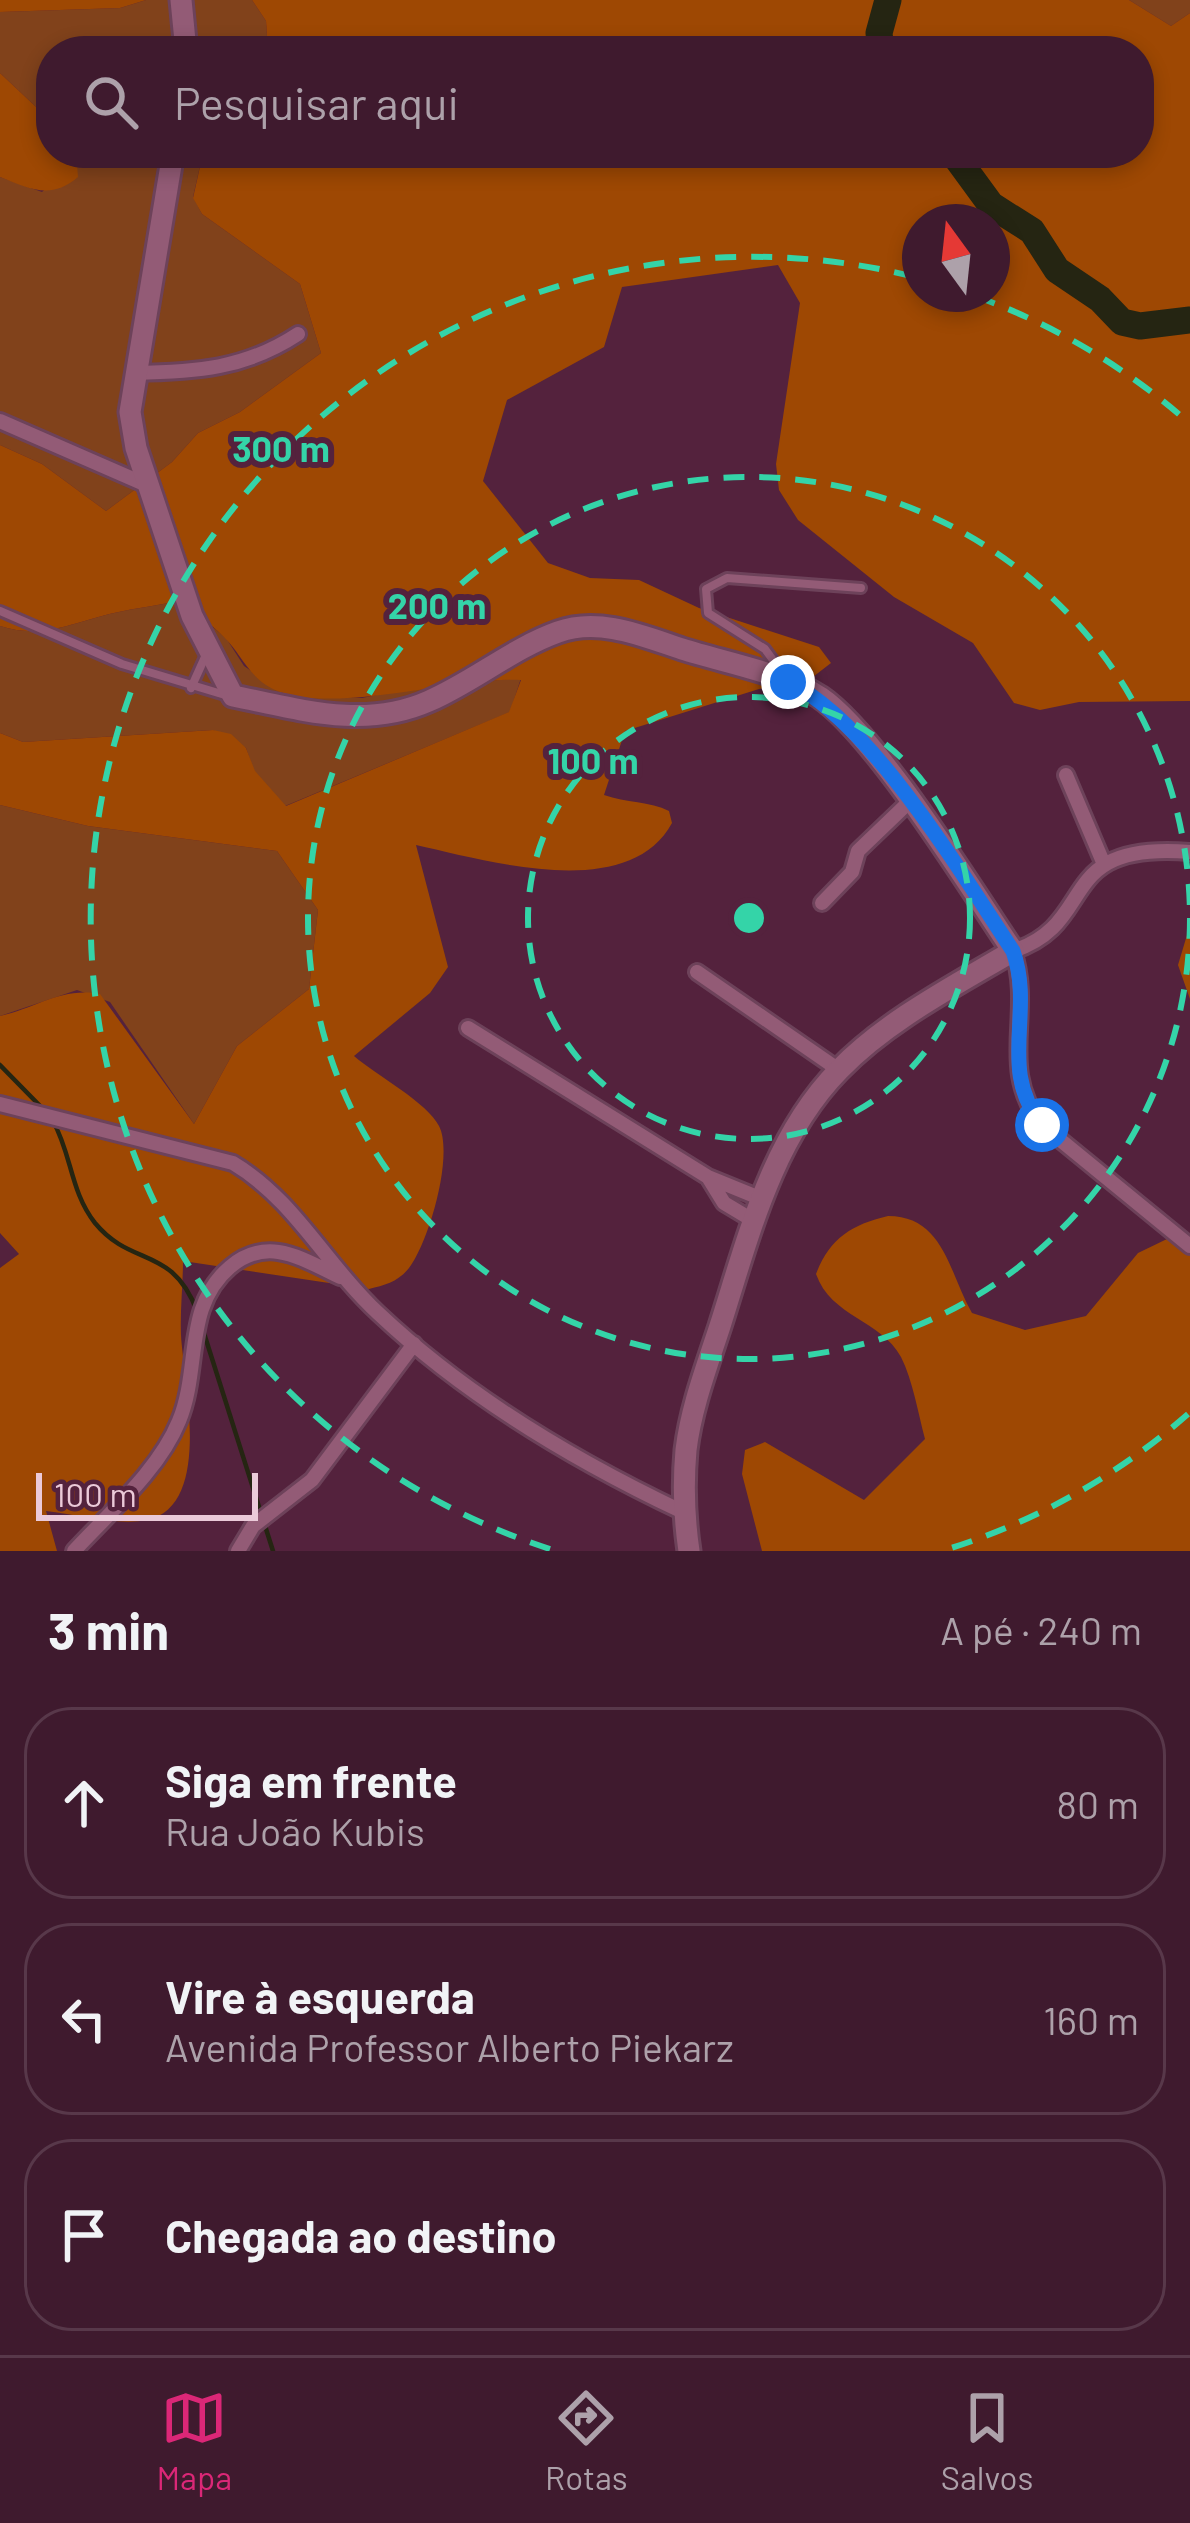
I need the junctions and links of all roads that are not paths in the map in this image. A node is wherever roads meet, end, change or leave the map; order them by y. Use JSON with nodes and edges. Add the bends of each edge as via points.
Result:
{"nodes":[{"id":1,"x":181,"y":0,"type":"edge"},
{"id":2,"x":185,"y":36,"type":"edge"},
{"id":3,"x":171,"y":168,"type":"edge"},
{"id":4,"x":298,"y":334,"type":"dead end"},
{"id":5,"x":134,"y":373,"type":"junction"},
{"id":6,"x":0,"y":421,"type":"edge"},
{"id":7,"x":148,"y":486,"type":"junction"},
{"id":8,"x":861,"y":588,"type":"dead end"},
{"id":9,"x":0,"y":611,"type":"edge"},
{"id":10,"x":207,"y":650,"type":"junction"},
{"id":11,"x":788,"y":682,"type":"junction"},
{"id":12,"x":190,"y":688,"type":"junction"},
{"id":13,"x":232,"y":696,"type":"junction"},
{"id":14,"x":1066,"y":775,"type":"dead end"},
{"id":15,"x":908,"y":803,"type":"junction"},
{"id":16,"x":1190,"y":852,"type":"edge"},
{"id":17,"x":1103,"y":862,"type":"junction"},
{"id":18,"x":821,"y":903,"type":"dead end"},
{"id":19,"x":1013,"y":951,"type":"junction"},
{"id":20,"x":697,"y":972,"type":"dead end"},
{"id":21,"x":468,"y":1028,"type":"dead end"},
{"id":22,"x":839,"y":1070,"type":"junction"},
{"id":23,"x":0,"y":1104,"type":"edge"},
{"id":24,"x":708,"y":1177,"type":"junction"},
{"id":25,"x":758,"y":1210,"type":"junction"},
{"id":26,"x":1190,"y":1246,"type":"edge"},
{"id":27,"x":345,"y":1280,"type":"junction"},
{"id":28,"x":413,"y":1344,"type":"junction"},
{"id":29,"x":683,"y":1512,"type":"junction"},
{"id":30,"x":74,"y":1551,"type":"edge"},
{"id":31,"x":238,"y":1551,"type":"edge"},
{"id":32,"x":689,"y":1551,"type":"edge"}],
"edges":[{"from":1,"to":2,"type":"street"},
{"from":3,"to":5,"type":"street"},
{"from":4,"to":5,"type":"street","via":[[240,364]]},
{"from":5,"to":7,"type":"street","via":[[130,412]]},
{"from":6,"to":7,"type":"street"},
{"from":7,"to":10,"type":"street"},
{"from":8,"to":11,"type":"lane","via":[[728,578],[706,590],[708,613],[765,649]]},
{"from":9,"to":12,"type":"lane"},
{"from":10,"to":12,"type":"lane"},
{"from":10,"to":13,"type":"street"},
{"from":11,"to":13,"type":"street","via":[[589,625],[558,632],[427,703],[375,717]]},
{"from":11,"to":15,"type":"street","via":[[839,713]]},
{"from":12,"to":13,"type":"lane"},
{"from":14,"to":17,"type":"street"},
{"from":15,"to":18,"type":"street","via":[[858,851],[852,872]]},
{"from":15,"to":19,"type":"street"},
{"from":16,"to":17,"type":"street","via":[[1129,851]]},
{"from":17,"to":19,"type":"street","via":[[1045,936]]},
{"from":19,"to":22,"type":"street"},
{"from":19,"to":26,"type":"street","via":[[1024,1103]]},
{"from":20,"to":22,"type":"street"},
{"from":21,"to":24,"type":"street"},
{"from":22,"to":25,"type":"street","via":[[794,1131]]},
{"from":23,"to":27,"type":"street","via":[[233,1163],[266,1183]]},
{"from":24,"to":25,"type":"street"},
{"from":24,"to":25,"type":"street","via":[[724,1203]]},
{"from":25,"to":29,"type":"street","via":[[700,1387]]},
{"from":27,"to":28,"type":"street"},
{"from":27,"to":30,"type":"street","via":[[263,1249],[211,1285],[180,1420]]},
{"from":28,"to":29,"type":"street","via":[[498,1411]]},
{"from":28,"to":31,"type":"street","via":[[327,1462],[253,1526]]},
{"from":29,"to":32,"type":"street"}]}
